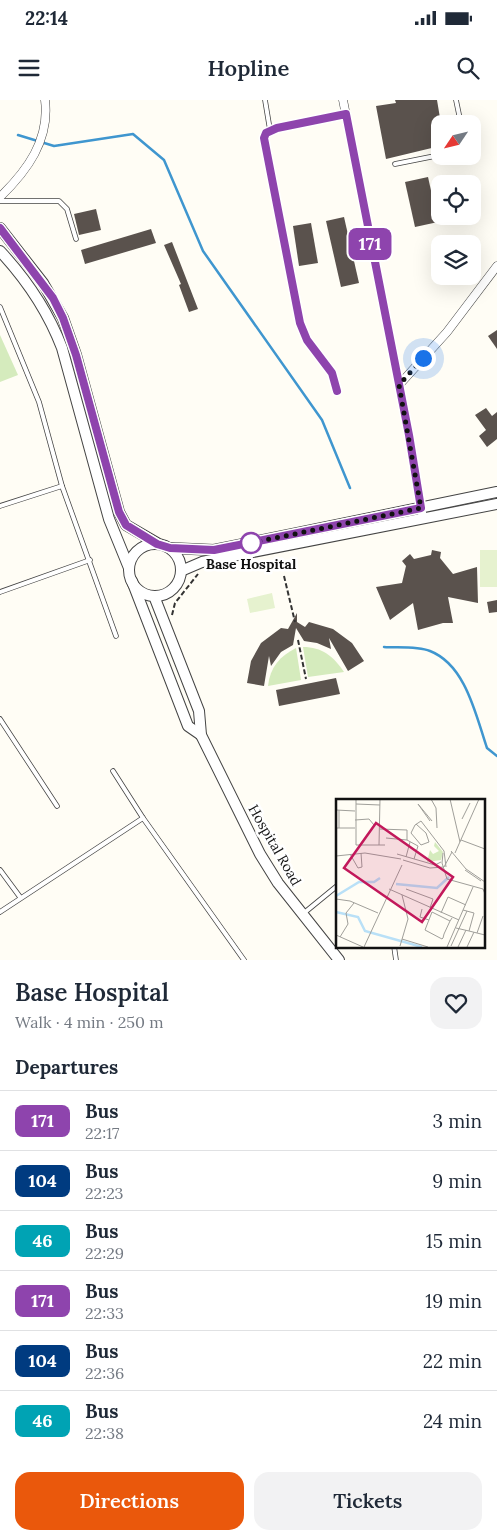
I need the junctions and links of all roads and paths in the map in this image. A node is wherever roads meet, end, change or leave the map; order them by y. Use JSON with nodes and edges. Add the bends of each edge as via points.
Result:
{"nodes":[{"id":1,"x":45,"y":100,"type":"edge"},
{"id":2,"x":265,"y":100,"type":"edge"},
{"id":3,"x":343,"y":100,"type":"edge"},
{"id":4,"x":456,"y":100,"type":"edge"},
{"id":5,"x":346,"y":114,"type":"junction"},
{"id":6,"x":459,"y":115,"type":"edge"},
{"id":7,"x":270,"y":130,"type":"junction"},
{"id":8,"x":431,"y":158,"type":"edge"},
{"id":9,"x":395,"y":164,"type":"dead end"},
{"id":10,"x":0,"y":198,"type":"edge"},
{"id":11,"x":0,"y":201,"type":"edge"},
{"id":12,"x":0,"y":228,"type":"edge"},
{"id":13,"x":76,"y":239,"type":"dead end"},
{"id":14,"x":0,"y":251,"type":"edge"},
{"id":15,"x":497,"y":266,"type":"edge"},
{"id":16,"x":0,"y":307,"type":"edge"},
{"id":17,"x":399,"y":385,"type":"junction"},
{"id":18,"x":337,"y":391,"type":"dead end"},
{"id":19,"x":62,"y":486,"type":"junction"},
{"id":20,"x":497,"y":492,"type":"edge"},
{"id":21,"x":497,"y":504,"type":"edge"},
{"id":22,"x":0,"y":506,"type":"edge"},
{"id":23,"x":421,"y":508,"type":"junction"},
{"id":24,"x":423,"y":519,"type":"junction"},
{"id":25,"x":157,"y":544,"type":"junction"},
{"id":26,"x":170,"y":548,"type":"junction"},
{"id":27,"x":90,"y":560,"type":"junction"},
{"id":28,"x":129,"y":568,"type":"junction"},
{"id":29,"x":182,"y":570,"type":"junction"},
{"id":30,"x":284,"y":576,"type":"dead end"},
{"id":31,"x":132,"y":581,"type":"junction"},
{"id":32,"x":0,"y":592,"type":"edge"},
{"id":33,"x":154,"y":596,"type":"junction"},
{"id":34,"x":295,"y":622,"type":"dead end"},
{"id":35,"x":116,"y":636,"type":"dead end"},
{"id":36,"x":298,"y":640,"type":"dead end"},
{"id":37,"x":306,"y":679,"type":"dead end"},
{"id":38,"x":0,"y":719,"type":"edge"},
{"id":39,"x":201,"y":735,"type":"junction"},
{"id":40,"x":113,"y":771,"type":"dead end"},
{"id":41,"x":57,"y":806,"type":"dead end"},
{"id":42,"x":144,"y":818,"type":"junction"},
{"id":43,"x":0,"y":870,"type":"edge"},
{"id":44,"x":336,"y":887,"type":"edge"},
{"id":45,"x":20,"y":897,"type":"junction"},
{"id":46,"x":0,"y":912,"type":"edge"},
{"id":47,"x":302,"y":915,"type":"junction"},
{"id":48,"x":244,"y":960,"type":"edge"},
{"id":49,"x":339,"y":960,"type":"edge"}],
"edges":[{"from":1,"to":10,"type":"street","via":[[41,138],[33,159]]},
{"from":2,"to":7,"type":"lane"},
{"from":3,"to":5,"type":"street"},
{"from":4,"to":6,"type":"lane"},
{"from":5,"to":7,"type":"lane"},
{"from":5,"to":17,"type":"street"},
{"from":7,"to":18,"type":"lane","via":[[264,138],[265,146],[300,323],[307,340],[332,373]]},
{"from":8,"to":9,"type":"lane"},
{"from":11,"to":13,"type":"lane","via":[[59,201],[67,209]]},
{"from":12,"to":25,"type":"street","via":[[48,290],[63,318],[119,512],[126,525]]},
{"from":14,"to":28,"type":"street","via":[[34,292],[52,321],[109,519]]},
{"from":15,"to":17,"type":"street","via":[[447,332]]},
{"from":16,"to":19,"type":"lane","via":[[39,402]]},
{"from":17,"to":23,"type":"street"},
{"from":19,"to":22,"type":"lane"},
{"from":19,"to":27,"type":"lane"},
{"from":20,"to":23,"type":"street"},
{"from":21,"to":24,"type":"street"},
{"from":23,"to":24,"type":"street"},
{"from":23,"to":26,"type":"street","via":[[214,550]]},
{"from":24,"to":29,"type":"street","via":[[202,562]]},
{"from":25,"to":26,"type":"street"},
{"from":25,"to":28,"type":"street","via":[[138,550]]},
{"from":26,"to":29,"type":"street"},
{"from":27,"to":32,"type":"lane"},
{"from":27,"to":35,"type":"lane"},
{"from":28,"to":31,"type":"street"},
{"from":29,"to":33,"type":"street","via":[[174,588]]},
{"from":30,"to":34,"type":"path"},
{"from":31,"to":33,"type":"street","via":[[140,591]]},
{"from":31,"to":39,"type":"street","name":"Hospital Road","via":[[188,726]]},
{"from":33,"to":39,"type":"street","name":"Hospital Road","via":[[199,711]]},
{"from":36,"to":37,"type":"path"},
{"from":38,"to":41,"type":"lane"},
{"from":39,"to":47,"type":"street","name":"Hospital Road","via":[[260,854]]},
{"from":40,"to":42,"type":"lane"},
{"from":42,"to":45,"type":"lane"},
{"from":42,"to":48,"type":"lane"},
{"from":43,"to":45,"type":"lane"},
{"from":44,"to":47,"type":"lane"},
{"from":45,"to":46,"type":"lane"},
{"from":47,"to":49,"type":"street","name":"Hospital Road"}]}
